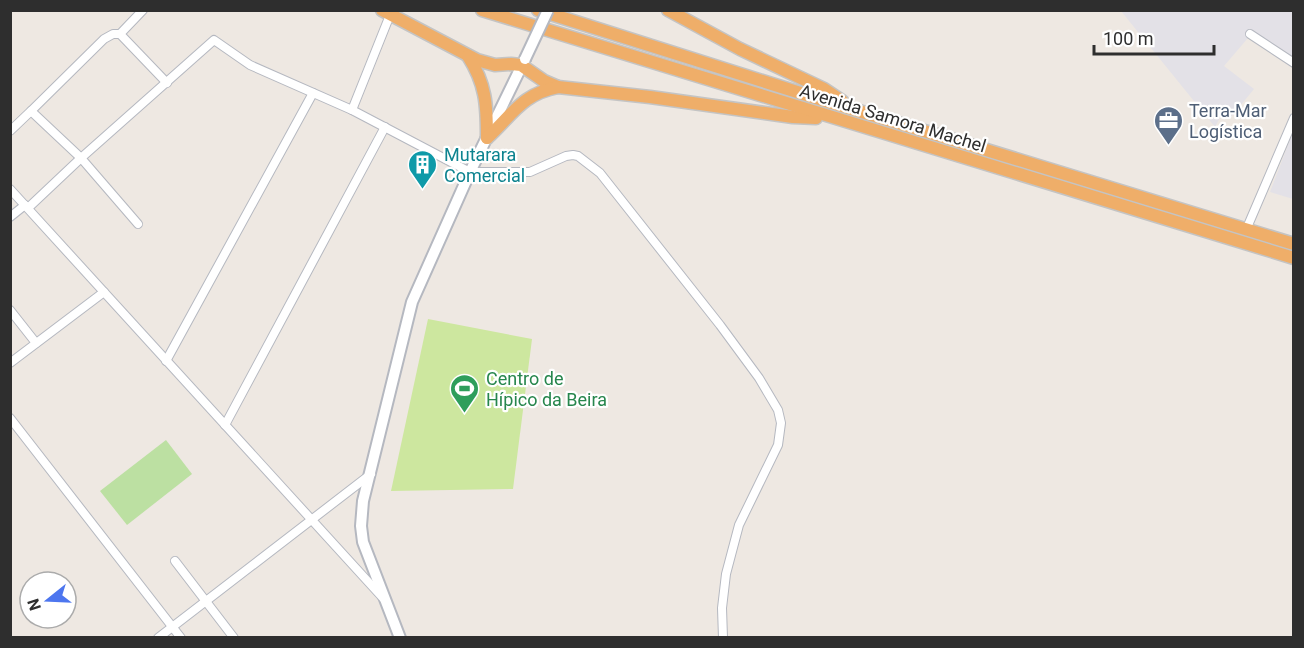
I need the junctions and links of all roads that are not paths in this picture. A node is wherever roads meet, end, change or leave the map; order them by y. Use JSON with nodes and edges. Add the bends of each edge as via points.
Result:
{"nodes":[{"id":1,"x":143,"y":10,"type":"edge"},
{"id":2,"x":482,"y":10,"type":"edge"},
{"id":3,"x":538,"y":10,"type":"edge"},
{"id":4,"x":548,"y":10,"type":"edge"},
{"id":5,"x":668,"y":10,"type":"edge"},
{"id":6,"x":386,"y":13,"type":"edge"},
{"id":7,"x":120,"y":34,"type":"junction"},
{"id":8,"x":1250,"y":34,"type":"dead end"},
{"id":9,"x":468,"y":55,"type":"junction"},
{"id":10,"x":523,"y":62,"type":"junction"},
{"id":11,"x":1293,"y":63,"type":"edge"},
{"id":12,"x":167,"y":83,"type":"junction"},
{"id":13,"x":558,"y":87,"type":"junction"},
{"id":14,"x":313,"y":93,"type":"junction"},
{"id":15,"x":852,"y":108,"type":"junction"},
{"id":16,"x":352,"y":110,"type":"junction"},
{"id":17,"x":31,"y":111,"type":"junction"},
{"id":18,"x":1293,"y":118,"type":"edge"},
{"id":19,"x":834,"y":119,"type":"junction"},
{"id":20,"x":385,"y":127,"type":"junction"},
{"id":21,"x":10,"y":131,"type":"edge"},
{"id":22,"x":487,"y":138,"type":"junction"},
{"id":23,"x":81,"y":158,"type":"junction"},
{"id":24,"x":470,"y":172,"type":"junction"},
{"id":25,"x":10,"y":189,"type":"edge"},
{"id":26,"x":27,"y":206,"type":"junction"},
{"id":27,"x":10,"y":217,"type":"edge"},
{"id":28,"x":138,"y":224,"type":"dead end"},
{"id":29,"x":1246,"y":230,"type":"junction"},
{"id":30,"x":1293,"y":244,"type":"edge"},
{"id":31,"x":1293,"y":258,"type":"edge"},
{"id":32,"x":104,"y":292,"type":"junction"},
{"id":33,"x":10,"y":310,"type":"edge"},
{"id":34,"x":36,"y":343,"type":"junction"},
{"id":35,"x":166,"y":361,"type":"junction"},
{"id":36,"x":10,"y":363,"type":"edge"},
{"id":37,"x":10,"y":418,"type":"edge"},
{"id":38,"x":225,"y":425,"type":"junction"},
{"id":39,"x":371,"y":474,"type":"junction"},
{"id":40,"x":311,"y":520,"type":"junction"},
{"id":41,"x":175,"y":561,"type":"dead end"},
{"id":42,"x":205,"y":601,"type":"junction"},
{"id":43,"x":386,"y":603,"type":"junction"},
{"id":44,"x":172,"y":627,"type":"junction"},
{"id":45,"x":158,"y":638,"type":"edge"},
{"id":46,"x":181,"y":638,"type":"edge"},
{"id":47,"x":234,"y":638,"type":"edge"},
{"id":48,"x":400,"y":638,"type":"edge"},
{"id":49,"x":723,"y":638,"type":"edge"}],
"edges":[{"from":1,"to":7,"type":"street"},
{"from":2,"to":19,"type":"highway","name":"Avenida Samora Machel"},
{"from":3,"to":15,"type":"highway","name":"Avenida Samora Machel"},
{"from":4,"to":10,"type":"main road","bridge":true},
{"from":5,"to":15,"type":"highway","via":[[740,50],[824,89]]},
{"from":6,"to":9,"type":"highway"},
{"from":6,"to":16,"type":"street"},
{"from":7,"to":12,"type":"street"},
{"from":7,"to":17,"type":"street","via":[[104,39]]},
{"from":8,"to":11,"type":"street"},
{"from":9,"to":10,"type":"highway","via":[[487,63]]},
{"from":9,"to":22,"type":"highway","via":[[482,82]]},
{"from":10,"to":13,"type":"highway","via":[[544,81]]},
{"from":10,"to":22,"type":"main road"},
{"from":12,"to":14,"type":"street","via":[[214,40],[250,65]]},
{"from":12,"to":23,"type":"street"},
{"from":13,"to":19,"type":"highway"},
{"from":13,"to":22,"type":"highway","via":[[532,95]]},
{"from":14,"to":16,"type":"street"},
{"from":14,"to":35,"type":"street"},
{"from":15,"to":29,"type":"highway","name":"Avenida Samora Machel"},
{"from":16,"to":20,"type":"street"},
{"from":17,"to":21,"type":"street"},
{"from":17,"to":23,"type":"street"},
{"from":18,"to":29,"type":"street"},
{"from":19,"to":31,"type":"highway","name":"Avenida Samora Machel"},
{"from":20,"to":24,"type":"street"},
{"from":20,"to":38,"type":"street"},
{"from":22,"to":24,"type":"main road"},
{"from":23,"to":26,"type":"street"},
{"from":23,"to":28,"type":"street"},
{"from":24,"to":39,"type":"main road","via":[[410,309]]},
{"from":24,"to":49,"type":"street","via":[[530,172],[573,155],[589,164],[720,325],[778,410],[778,446],[739,525],[726,574]]},
{"from":25,"to":26,"type":"street"},
{"from":26,"to":27,"type":"street"},
{"from":26,"to":32,"type":"street"},
{"from":29,"to":30,"type":"highway","name":"Avenida Samora Machel"},
{"from":32,"to":34,"type":"street"},
{"from":32,"to":35,"type":"street"},
{"from":33,"to":34,"type":"street"},
{"from":34,"to":36,"type":"street"},
{"from":35,"to":38,"type":"street"},
{"from":37,"to":44,"type":"street"},
{"from":38,"to":40,"type":"street"},
{"from":39,"to":40,"type":"street"},
{"from":39,"to":43,"type":"main road","via":[[361,526]]},
{"from":40,"to":42,"type":"street"},
{"from":40,"to":43,"type":"street"},
{"from":41,"to":42,"type":"street"},
{"from":42,"to":44,"type":"street"},
{"from":42,"to":47,"type":"street"},
{"from":43,"to":48,"type":"main road"},
{"from":44,"to":45,"type":"street"},
{"from":44,"to":46,"type":"street"}]}
